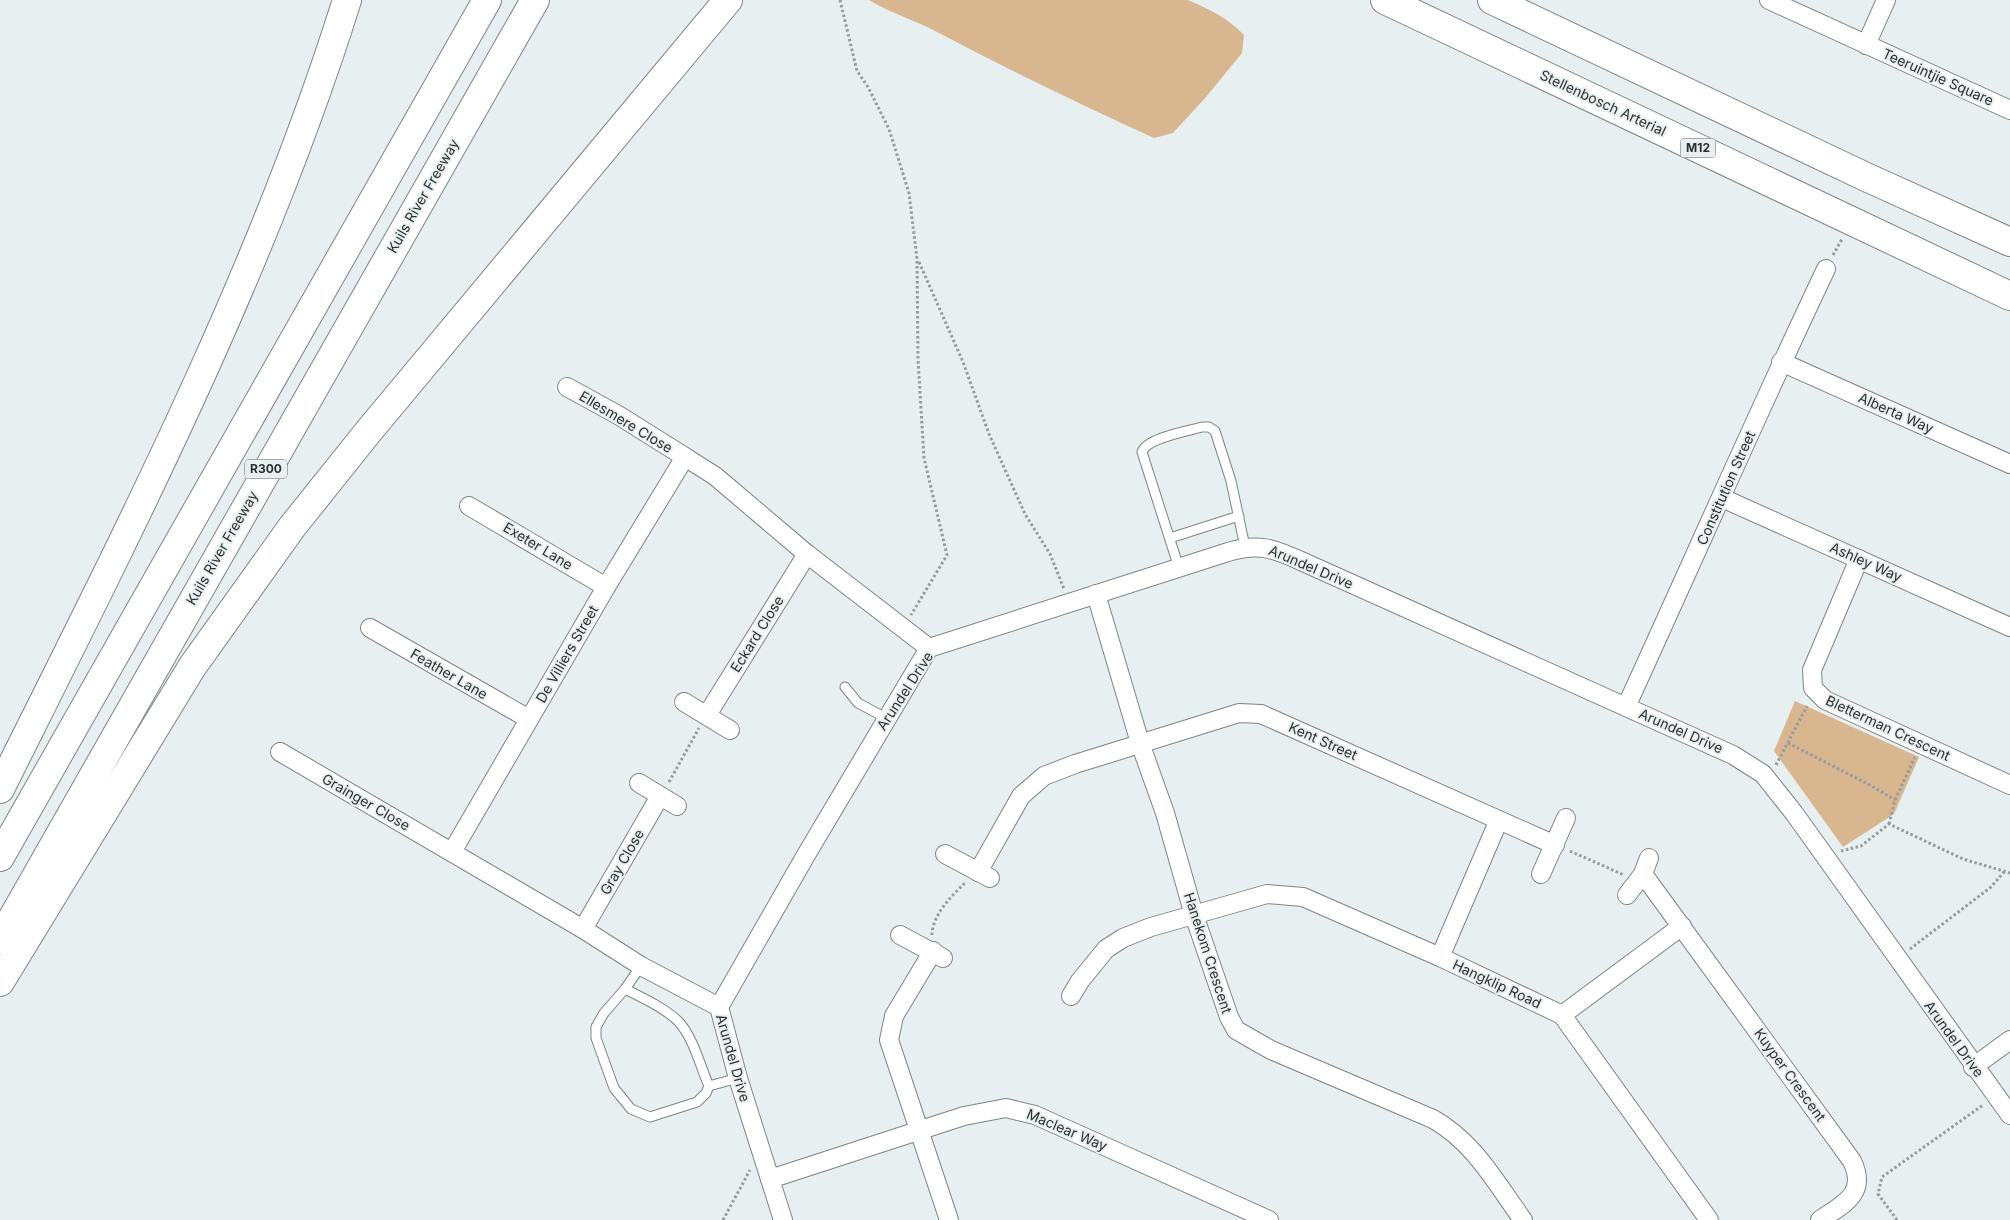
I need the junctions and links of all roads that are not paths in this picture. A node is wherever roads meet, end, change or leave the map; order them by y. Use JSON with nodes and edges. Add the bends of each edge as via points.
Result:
{"nodes":[{"id":1,"x":347,"y":0,"type":"edge"},
{"id":2,"x":487,"y":0,"type":"edge"},
{"id":3,"x":535,"y":0,"type":"edge"},
{"id":4,"x":728,"y":0,"type":"edge"},
{"id":5,"x":1385,"y":0,"type":"edge"},
{"id":6,"x":1492,"y":0,"type":"edge"},
{"id":7,"x":1769,"y":0,"type":"edge"},
{"id":8,"x":1886,"y":0,"type":"edge"},
{"id":9,"x":1866,"y":45,"type":"junction"},
{"id":10,"x":2010,"y":110,"type":"edge"},
{"id":11,"x":2010,"y":242,"type":"edge"},
{"id":12,"x":1826,"y":269,"type":"dead end"},
{"id":13,"x":2010,"y":296,"type":"edge"},
{"id":14,"x":1781,"y":362,"type":"junction"},
{"id":15,"x":567,"y":387,"type":"dead end"},
{"id":16,"x":685,"y":457,"type":"junction"},
{"id":17,"x":2010,"y":464,"type":"edge"},
{"id":18,"x":1722,"y":498,"type":"junction"},
{"id":19,"x":469,"y":506,"type":"dead end"},
{"id":20,"x":1239,"y":516,"type":"junction"},
{"id":21,"x":1170,"y":538,"type":"junction"},
{"id":22,"x":1245,"y":547,"type":"junction"},
{"id":23,"x":807,"y":554,"type":"junction"},
{"id":24,"x":1859,"y":559,"type":"junction"},
{"id":25,"x":1179,"y":568,"type":"junction"},
{"id":26,"x":606,"y":587,"type":"junction"},
{"id":27,"x":1096,"y":594,"type":"junction"},
{"id":28,"x":2010,"y":627,"type":"edge"},
{"id":29,"x":370,"y":628,"type":"dead end"},
{"id":30,"x":929,"y":648,"type":"junction"},
{"id":31,"x":845,"y":687,"type":"dead end"},
{"id":32,"x":684,"y":702,"type":"dead end"},
{"id":33,"x":1626,"y":707,"type":"junction"},
{"id":34,"x":707,"y":715,"type":"junction"},
{"id":35,"x":886,"y":718,"type":"junction"},
{"id":36,"x":529,"y":719,"type":"junction"},
{"id":37,"x":730,"y":730,"type":"dead end"},
{"id":38,"x":1140,"y":743,"type":"junction"},
{"id":39,"x":280,"y":752,"type":"dead end"},
{"id":40,"x":639,"y":783,"type":"dead end"},
{"id":41,"x":2010,"y":785,"type":"edge"},
{"id":42,"x":0,"y":789,"type":"edge"},
{"id":43,"x":660,"y":796,"type":"junction"},
{"id":44,"x":677,"y":806,"type":"dead end"},
{"id":45,"x":1566,"y":818,"type":"dead end"},
{"id":46,"x":1498,"y":822,"type":"junction"},
{"id":47,"x":1554,"y":845,"type":"junction"},
{"id":48,"x":452,"y":852,"type":"junction"},
{"id":49,"x":945,"y":854,"type":"dead end"},
{"id":50,"x":0,"y":857,"type":"edge"},
{"id":51,"x":1541,"y":874,"type":"dead end"},
{"id":52,"x":1627,"y":895,"type":"dead end"},
{"id":53,"x":1194,"y":915,"type":"junction"},
{"id":54,"x":1682,"y":926,"type":"junction"},
{"id":55,"x":583,"y":929,"type":"junction"},
{"id":56,"x":900,"y":935,"type":"dead end"},
{"id":57,"x":0,"y":940,"type":"edge"},
{"id":58,"x":1440,"y":957,"type":"junction"},
{"id":59,"x":641,"y":966,"type":"junction"},
{"id":60,"x":0,"y":982,"type":"edge"},
{"id":61,"x":625,"y":989,"type":"junction"},
{"id":62,"x":1071,"y":996,"type":"dead end"},
{"id":63,"x":719,"y":1008,"type":"junction"},
{"id":64,"x":1562,"y":1014,"type":"junction"},
{"id":65,"x":2010,"y":1040,"type":"edge"},
{"id":66,"x":1973,"y":1066,"type":"junction"},
{"id":67,"x":738,"y":1078,"type":"junction"},
{"id":68,"x":709,"y":1086,"type":"junction"},
{"id":69,"x":2010,"y":1115,"type":"edge"},
{"id":70,"x":919,"y":1130,"type":"junction"},
{"id":71,"x":770,"y":1179,"type":"junction"},
{"id":72,"x":783,"y":1220,"type":"edge"},
{"id":73,"x":949,"y":1220,"type":"edge"},
{"id":74,"x":1269,"y":1220,"type":"edge"},
{"id":75,"x":1522,"y":1220,"type":"edge"},
{"id":76,"x":1709,"y":1220,"type":"edge"},
{"id":77,"x":1820,"y":1220,"type":"edge"}],
"edges":[{"from":1,"to":42,"type":"main road","via":[[294,152],[242,280],[153,481]]},
{"from":2,"to":50,"type":"main road","number":"R300"},
{"from":3,"to":57,"type":"main road","name":"Kuils River Freeway","number":"R300"},
{"from":4,"to":60,"type":"main road","via":[[368,432],[292,528],[192,668]]},
{"from":5,"to":13,"type":"main road","name":"Stellenbosch Arterial","number":"M12"},
{"from":6,"to":11,"type":"main road"},
{"from":7,"to":9,"type":"street","name":"Teeruintjie Square"},
{"from":8,"to":9,"type":"street"},
{"from":9,"to":10,"type":"street","name":"Teeruintjie Square"},
{"from":12,"to":14,"type":"street","name":"Constitution Street"},
{"from":14,"to":17,"type":"street","name":"Alberta Way"},
{"from":14,"to":18,"type":"street","name":"Constitution Street"},
{"from":15,"to":16,"type":"street","name":"Ellesmere Close"},
{"from":16,"to":23,"type":"street","via":[[715,476]]},
{"from":16,"to":26,"type":"street","name":"De Villiers Street"},
{"from":18,"to":24,"type":"street","name":"Ashley Way"},
{"from":18,"to":33,"type":"street","name":"Constitution Street"},
{"from":19,"to":26,"type":"street","name":"Exeter Lane"},
{"from":20,"to":21,"type":"lane"},
{"from":20,"to":21,"type":"lane","via":[[1215,431],[1202,427],[1152,442],[1142,452]]},
{"from":20,"to":22,"type":"lane"},
{"from":21,"to":25,"type":"lane"},
{"from":22,"to":25,"type":"street","name":"Arundel Drive"},
{"from":22,"to":33,"type":"street","name":"Arundel Drive","via":[[1274,549]]},
{"from":23,"to":30,"type":"street"},
{"from":23,"to":34,"type":"street","name":"Eckard Close"},
{"from":24,"to":28,"type":"street","name":"Ashley Way"},
{"from":24,"to":41,"type":"street","name":"Bletterman Crescent","via":[[1812,670],[1811,679],[1817,694]]},
{"from":25,"to":27,"type":"street","name":"Arundel Drive"},
{"from":26,"to":36,"type":"street","name":"De Villiers Street"},
{"from":27,"to":30,"type":"street","name":"Arundel Drive"},
{"from":27,"to":38,"type":"street","name":"Hanekom Crescent"},
{"from":29,"to":36,"type":"street","name":"Feather Lane"},
{"from":30,"to":35,"type":"street","name":"Arundel Drive"},
{"from":31,"to":35,"type":"lane","via":[[858,703]]},
{"from":32,"to":34,"type":"street"},
{"from":33,"to":66,"type":"street","name":"Arundel Drive","via":[[1733,755],[1763,774]]},
{"from":34,"to":37,"type":"street"},
{"from":35,"to":63,"type":"street","name":"Arundel Drive"},
{"from":36,"to":48,"type":"street","name":"De Villiers Street"},
{"from":38,"to":46,"type":"street","name":"Kent Street","via":[[1239,713],[1261,714]]},
{"from":38,"to":49,"type":"street","name":"Kent Street","via":[[1075,764],[1032,784],[1021,796],[984,875]]},
{"from":38,"to":53,"type":"street","name":"Hanekom Crescent","via":[[1165,813]]},
{"from":39,"to":48,"type":"street","name":"Grainger Close"},
{"from":40,"to":43,"type":"street"},
{"from":43,"to":44,"type":"street"},
{"from":43,"to":55,"type":"street","name":"Gray Close"},
{"from":45,"to":47,"type":"street"},
{"from":46,"to":47,"type":"street","name":"Kent Street"},
{"from":46,"to":58,"type":"street"},
{"from":47,"to":51,"type":"street"},
{"from":48,"to":55,"type":"street"},
{"from":52,"to":54,"type":"street","name":"Kuyper Crescent","via":[[1643,871]]},
{"from":53,"to":58,"type":"street","name":"Hangklip Road","via":[[1267,894],[1287,894],[1319,904]]},
{"from":53,"to":62,"type":"street","name":"Hangklip Road","via":[[1150,927],[1106,949]]},
{"from":53,"to":75,"type":"street","name":"Hanekom Crescent","via":[[1236,1030],[1271,1050],[1451,1130],[1466,1143]]},
{"from":54,"to":64,"type":"street"},
{"from":54,"to":77,"type":"street","name":"Kuyper Crescent","via":[[1852,1161],[1857,1172],[1856,1189],[1851,1197]]},
{"from":55,"to":59,"type":"street"},
{"from":56,"to":70,"type":"street","via":[[938,954],[894,1016],[888,1040]]},
{"from":58,"to":64,"type":"street","name":"Hangklip Road"},
{"from":59,"to":61,"type":"lane"},
{"from":59,"to":63,"type":"street"},
{"from":61,"to":68,"type":"lane","via":[[679,1022],[688,1035]]},
{"from":61,"to":68,"type":"lane","via":[[604,1013],[596,1032],[614,1088],[621,1099],[631,1109],[650,1117],[697,1102]]},
{"from":63,"to":67,"type":"street","name":"Arundel Drive"},
{"from":64,"to":76,"type":"street","name":"Hangklip Road"},
{"from":65,"to":66,"type":"street"},
{"from":66,"to":69,"type":"street","name":"Arundel Drive"},
{"from":67,"to":68,"type":"lane"},
{"from":67,"to":71,"type":"street","name":"Arundel Drive"},
{"from":70,"to":71,"type":"street","name":"Maclear Way"},
{"from":70,"to":73,"type":"street"},
{"from":70,"to":74,"type":"street","name":"Maclear Way","via":[[993,1109],[1019,1110]]},
{"from":71,"to":72,"type":"street","name":"Arundel Drive"}]}
